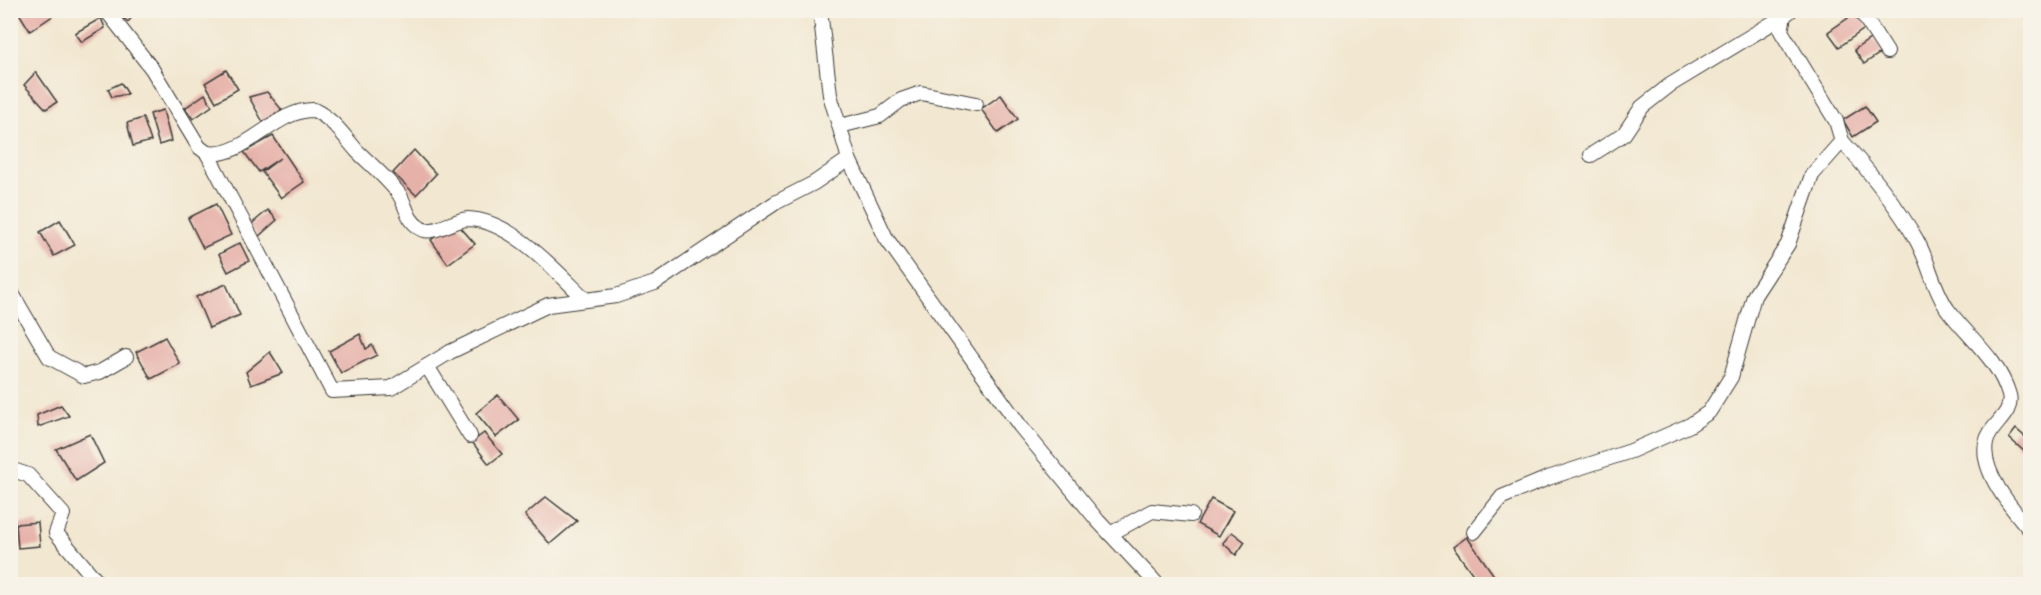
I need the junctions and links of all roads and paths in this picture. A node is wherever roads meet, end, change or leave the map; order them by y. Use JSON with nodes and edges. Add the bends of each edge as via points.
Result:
{"nodes":[{"id":1,"x":106,"y":10,"type":"edge"},
{"id":2,"x":820,"y":10,"type":"edge"},
{"id":3,"x":1860,"y":10,"type":"edge"},
{"id":4,"x":1787,"y":13,"type":"edge"},
{"id":5,"x":1887,"y":52,"type":"dead end"},
{"id":6,"x":976,"y":104,"type":"dead end"},
{"id":7,"x":840,"y":126,"type":"junction"},
{"id":8,"x":1842,"y":141,"type":"junction"},
{"id":9,"x":207,"y":153,"type":"junction"},
{"id":10,"x":1591,"y":155,"type":"dead end"},
{"id":11,"x":849,"y":159,"type":"junction"},
{"id":12,"x":10,"y":290,"type":"edge"},
{"id":13,"x":584,"y":298,"type":"junction"},
{"id":14,"x":126,"y":357,"type":"dead end"},
{"id":15,"x":428,"y":366,"type":"junction"},
{"id":16,"x":470,"y":436,"type":"dead end"},
{"id":17,"x":10,"y":469,"type":"edge"},
{"id":18,"x":1191,"y":515,"type":"dead end"},
{"id":19,"x":2031,"y":530,"type":"edge"},
{"id":20,"x":1474,"y":532,"type":"dead end"},
{"id":21,"x":1110,"y":534,"type":"junction"},
{"id":22,"x":99,"y":585,"type":"edge"},
{"id":23,"x":1157,"y":585,"type":"edge"}],
"edges":[{"from":1,"to":9,"type":"street","via":[[152,69],[199,147]]},
{"from":2,"to":7,"type":"street","via":[[830,95]]},
{"from":3,"to":5,"type":"street"},
{"from":4,"to":8,"type":"street","via":[[1781,31],[1836,121]]},
{"from":4,"to":10,"type":"street","via":[[1670,85],[1642,107],[1624,134]]},
{"from":6,"to":7,"type":"street","via":[[921,93],[901,100],[880,116]]},
{"from":7,"to":11,"type":"street"},
{"from":8,"to":19,"type":"street","via":[[1918,240],[1947,308],[1991,359],[2004,381],[2010,398],[2005,415],[1986,443],[1987,460],[2009,506]]},
{"from":8,"to":20,"type":"street","via":[[1812,175],[1788,244],[1754,296],[1731,377],[1709,412],[1690,425],[1631,451],[1502,497]]},
{"from":9,"to":13,"type":"street","via":[[227,153],[295,112],[314,110],[340,128],[394,188],[405,213],[418,227],[431,230],[469,219],[516,236]]},
{"from":9,"to":15,"type":"street","via":[[332,391],[391,388]]},
{"from":11,"to":13,"type":"street","via":[[655,283],[616,296]]},
{"from":11,"to":21,"type":"street","via":[[886,238],[1020,426]]},
{"from":12,"to":14,"type":"street","via":[[49,357],[84,376]]},
{"from":13,"to":15,"type":"street","via":[[548,305],[508,322]]},
{"from":15,"to":16,"type":"street"},
{"from":17,"to":22,"type":"street","via":[[28,475],[63,514],[56,533]]},
{"from":18,"to":21,"type":"street","via":[[1152,511]]},
{"from":21,"to":23,"type":"street"}]}
